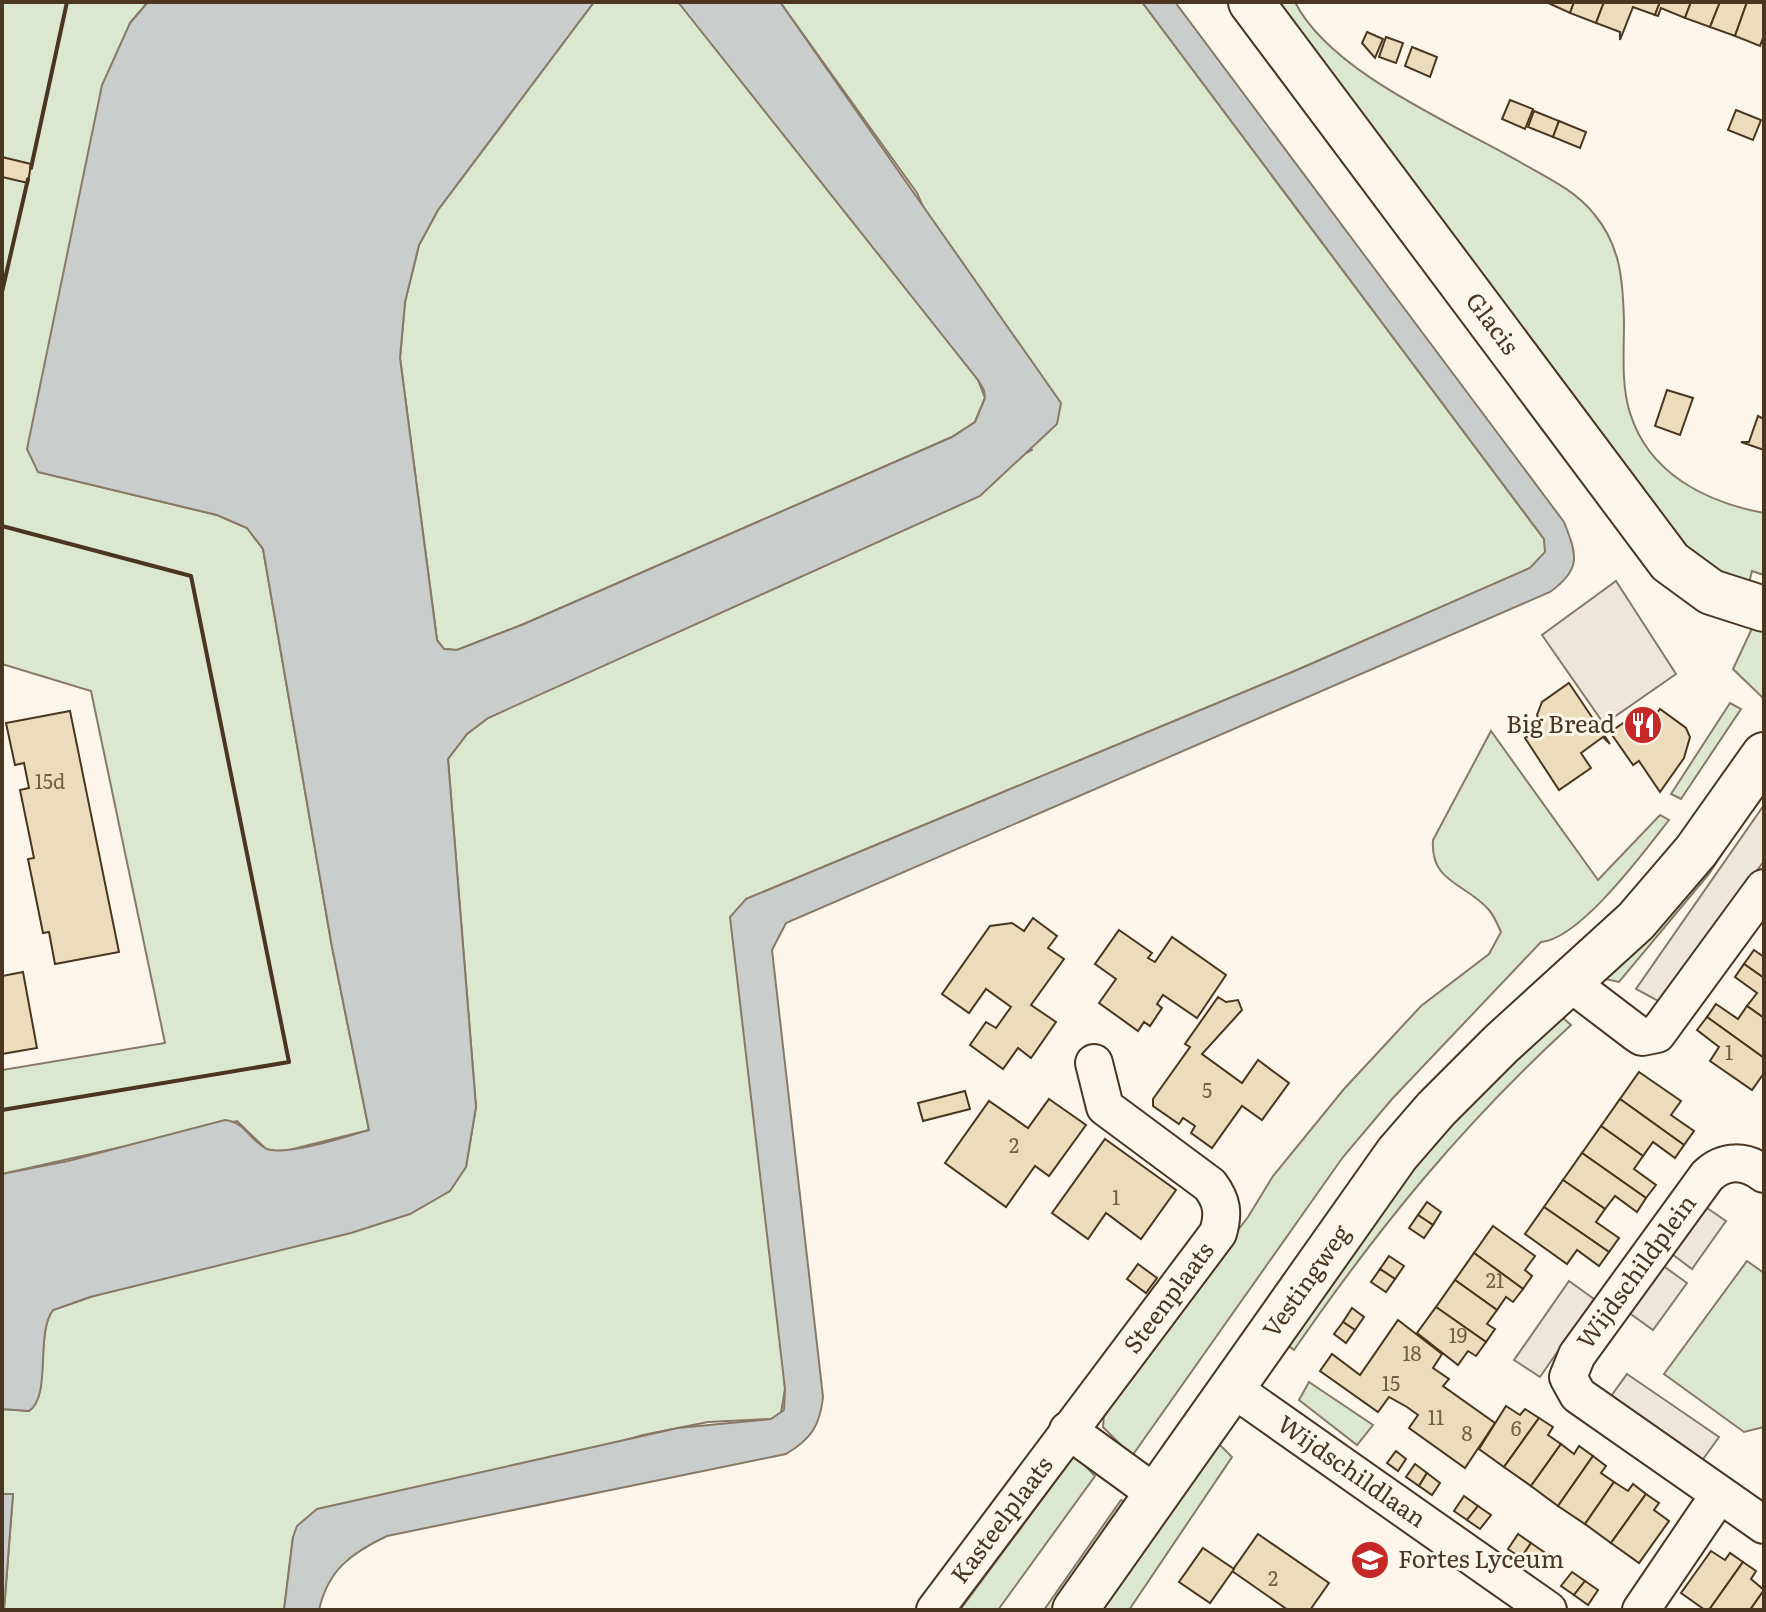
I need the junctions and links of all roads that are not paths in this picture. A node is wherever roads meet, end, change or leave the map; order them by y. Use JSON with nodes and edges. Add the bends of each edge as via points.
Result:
{"nodes":[{"id":1,"x":1251,"y":2,"type":"edge"},
{"id":2,"x":1764,"y":609,"type":"edge"},
{"id":3,"x":1764,"y":755,"type":"edge"},
{"id":4,"x":1764,"y":888,"type":"edge"},
{"id":5,"x":1569,"y":982,"type":"junction"},
{"id":6,"x":1094,"y":1063,"type":"dead end"},
{"id":7,"x":1764,"y":1174,"type":"edge"},
{"id":8,"x":1232,"y":1388,"type":"junction"},
{"id":9,"x":1068,"y":1430,"type":"junction"},
{"id":10,"x":1156,"y":1494,"type":"junction"},
{"id":11,"x":1719,"y":1495,"type":"junction"},
{"id":12,"x":1764,"y":1525,"type":"edge"},
{"id":13,"x":935,"y":1610,"type":"edge"},
{"id":14,"x":1075,"y":1610,"type":"edge"},
{"id":15,"x":1548,"y":1610,"type":"edge"},
{"id":16,"x":1641,"y":1610,"type":"edge"}],
"edges":[{"from":1,"to":2,"type":"street","name":"Glacis","via":[[1670,562],[1711,592]]},
{"from":3,"to":5,"type":"street","name":"Vestingweg","via":[[1696,851],[1636,921]]},
{"from":4,"to":5,"type":"street","via":[[1657,1034],[1642,1037]]},
{"from":5,"to":8,"type":"street","name":"Vestingweg","via":[[1436,1109],[1397,1154]]},
{"from":6,"to":9,"type":"street","name":"Steenplaats","via":[[1105,1107],[1210,1185],[1222,1220],[1218,1233]]},
{"from":7,"to":11,"type":"street","name":"Wijdschildplein","via":[[1731,1163],[1707,1176],[1569,1371],[1578,1395]]},
{"from":8,"to":10,"type":"street","name":"Vestingweg"},
{"from":8,"to":15,"type":"street","name":"Wijdschildlaan"},
{"from":9,"to":10,"type":"street"},
{"from":9,"to":13,"type":"street","name":"Kasteelplaats"},
{"from":10,"to":14,"type":"street","name":"Vestingweg"},
{"from":11,"to":12,"type":"street","name":"Wijdschildplein"},
{"from":11,"to":16,"type":"street"}]}
